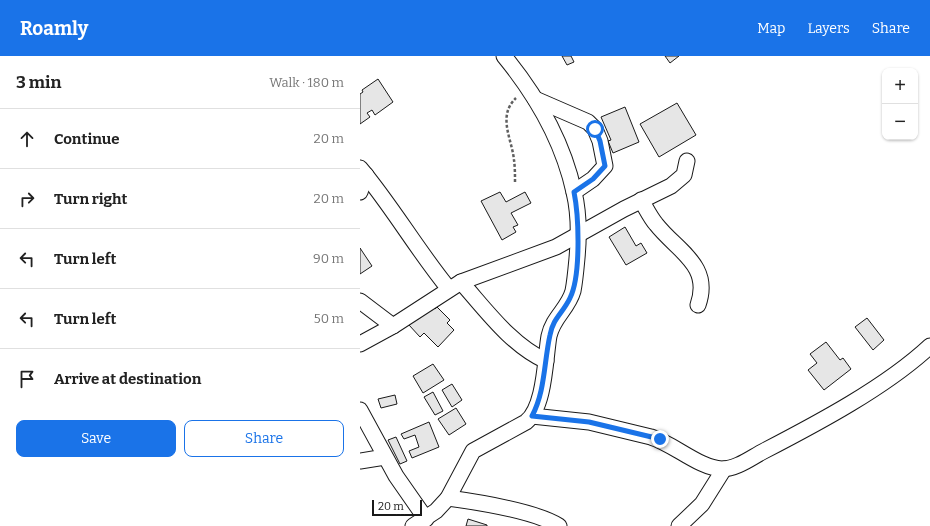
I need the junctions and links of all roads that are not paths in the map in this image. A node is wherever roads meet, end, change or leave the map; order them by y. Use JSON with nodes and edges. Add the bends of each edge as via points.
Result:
{"nodes":[{"id":1,"x":504,"y":56,"type":"edge"},
{"id":2,"x":535,"y":99,"type":"junction"},
{"id":3,"x":687,"y":162,"type":"dead end"},
{"id":4,"x":363,"y":172,"type":"edge"},
{"id":5,"x":360,"y":192,"type":"edge"},
{"id":6,"x":574,"y":192,"type":"junction"},
{"id":7,"x":641,"y":200,"type":"junction"},
{"id":8,"x":578,"y":234,"type":"junction"},
{"id":9,"x":455,"y":285,"type":"junction"},
{"id":10,"x":360,"y":301,"type":"edge"},
{"id":11,"x":698,"y":305,"type":"dead end"},
{"id":12,"x":393,"y":326,"type":"junction"},
{"id":13,"x":360,"y":344,"type":"edge"},
{"id":14,"x":930,"y":346,"type":"edge"},
{"id":15,"x":546,"y":361,"type":"junction"},
{"id":16,"x":360,"y":410,"type":"edge"},
{"id":17,"x":532,"y":416,"type":"junction"},
{"id":18,"x":385,"y":457,"type":"junction"},
{"id":19,"x":360,"y":461,"type":"edge"},
{"id":20,"x":724,"y":469,"type":"junction"},
{"id":21,"x":448,"y":498,"type":"junction"},
{"id":22,"x":420,"y":523,"type":"edge"},
{"id":23,"x":559,"y":526,"type":"edge"},
{"id":24,"x":679,"y":526,"type":"edge"}],
"edges":[{"from":1,"to":2,"type":"street"},
{"from":2,"to":6,"type":"street","via":[[565,163]]},
{"from":2,"to":6,"type":"street","via":[[582,118],[592,125],[597,135],[604,168]]},
{"from":3,"to":7,"type":"street","via":[[680,180]]},
{"from":4,"to":5,"type":"street"},
{"from":4,"to":9,"type":"street","via":[[407,230],[426,260]]},
{"from":6,"to":8,"type":"street"},
{"from":7,"to":8,"type":"street"},
{"from":7,"to":11,"type":"street","via":[[656,224],[690,259],[700,275],[703,288]]},
{"from":8,"to":9,"type":"street","via":[[540,254]]},
{"from":8,"to":15,"type":"street","via":[[572,292],[552,325]]},
{"from":9,"to":12,"type":"street"},
{"from":9,"to":15,"type":"street","via":[[524,349]]},
{"from":10,"to":12,"type":"street"},
{"from":12,"to":13,"type":"street"},
{"from":14,"to":20,"type":"street","via":[[886,380],[808,427],[743,462]]},
{"from":15,"to":17,"type":"street"},
{"from":16,"to":18,"type":"street"},
{"from":17,"to":20,"type":"street","via":[[589,422],[660,439],[706,465]]},
{"from":17,"to":21,"type":"street","via":[[526,422],[473,450]]},
{"from":18,"to":19,"type":"street"},
{"from":18,"to":22,"type":"street"},
{"from":20,"to":24,"type":"street","via":[[702,504]]},
{"from":21,"to":22,"type":"street"},
{"from":21,"to":23,"type":"street","via":[[478,502],[546,518]]}]}
